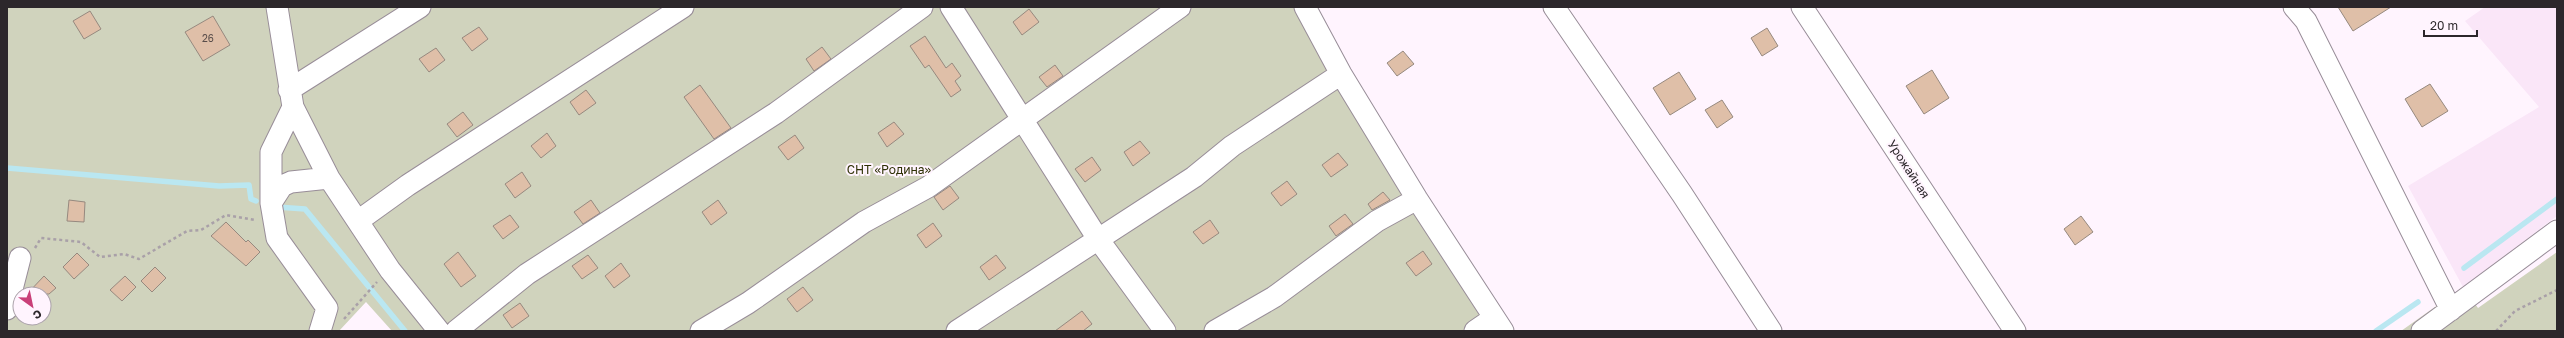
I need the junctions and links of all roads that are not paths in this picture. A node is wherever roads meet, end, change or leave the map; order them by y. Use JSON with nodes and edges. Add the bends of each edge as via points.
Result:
{"nodes":[{"id":1,"x":277,"y":7,"type":"edge"},
{"id":2,"x":420,"y":7,"type":"edge"},
{"id":3,"x":683,"y":7,"type":"edge"},
{"id":4,"x":922,"y":7,"type":"edge"},
{"id":5,"x":951,"y":7,"type":"edge"},
{"id":6,"x":1180,"y":7,"type":"edge"},
{"id":7,"x":1305,"y":7,"type":"edge"},
{"id":8,"x":1554,"y":7,"type":"edge"},
{"id":9,"x":1802,"y":7,"type":"edge"},
{"id":10,"x":2294,"y":7,"type":"edge"},
{"id":11,"x":1341,"y":74,"type":"junction"},
{"id":12,"x":291,"y":98,"type":"junction"},
{"id":13,"x":1022,"y":120,"type":"junction"},
{"id":14,"x":329,"y":178,"type":"junction"},
{"id":15,"x":1417,"y":199,"type":"junction"},
{"id":16,"x":271,"y":203,"type":"junction"},
{"id":17,"x":358,"y":221,"type":"junction"},
{"id":18,"x":2557,"y":232,"type":"edge"},
{"id":19,"x":1098,"y":239,"type":"junction"},
{"id":20,"x":14,"y":261,"type":"edge"},
{"id":21,"x":7,"y":310,"type":"edge"},
{"id":22,"x":2451,"y":310,"type":"junction"},
{"id":23,"x":1499,"y":325,"type":"edge"},
{"id":24,"x":320,"y":331,"type":"edge"},
{"id":25,"x":439,"y":331,"type":"edge"},
{"id":26,"x":456,"y":331,"type":"edge"},
{"id":27,"x":701,"y":331,"type":"edge"},
{"id":28,"x":957,"y":331,"type":"edge"},
{"id":29,"x":1165,"y":331,"type":"edge"},
{"id":30,"x":1215,"y":331,"type":"edge"},
{"id":31,"x":1475,"y":331,"type":"edge"},
{"id":32,"x":1771,"y":331,"type":"edge"},
{"id":33,"x":2015,"y":331,"type":"edge"},
{"id":34,"x":2422,"y":331,"type":"edge"}],
"edges":[{"from":1,"to":12,"type":"street"},
{"from":2,"to":12,"type":"street"},
{"from":3,"to":17,"type":"street","via":[[408,185]]},
{"from":4,"to":26,"type":"street","via":[[776,113],[527,274]]},
{"from":5,"to":13,"type":"street"},
{"from":6,"to":13,"type":"street"},
{"from":7,"to":11,"type":"street"},
{"from":8,"to":32,"type":"street","via":[[1682,194]]},
{"from":9,"to":33,"type":"street","name":"Урожайная"},
{"from":10,"to":22,"type":"street","via":[[2306,21]]},
{"from":11,"to":15,"type":"street"},
{"from":11,"to":19,"type":"street","via":[[1232,146],[1194,177]]},
{"from":12,"to":14,"type":"street"},
{"from":12,"to":16,"type":"street","via":[[271,152]]},
{"from":13,"to":19,"type":"street"},
{"from":13,"to":27,"type":"street","via":[[928,187],[864,222],[748,303]]},
{"from":14,"to":16,"type":"street","via":[[291,182],[282,186]]},
{"from":14,"to":17,"type":"street"},
{"from":15,"to":23,"type":"street"},
{"from":15,"to":30,"type":"street","via":[[1377,221],[1274,297]]},
{"from":16,"to":24,"type":"street","via":[[277,238],[327,308]]},
{"from":17,"to":25,"type":"street","via":[[390,270]]},
{"from":18,"to":22,"type":"street"},
{"from":19,"to":28,"type":"street"},
{"from":19,"to":29,"type":"street"},
{"from":20,"to":21,"type":"street"},
{"from":22,"to":34,"type":"street"},
{"from":23,"to":31,"type":"street"}]}
